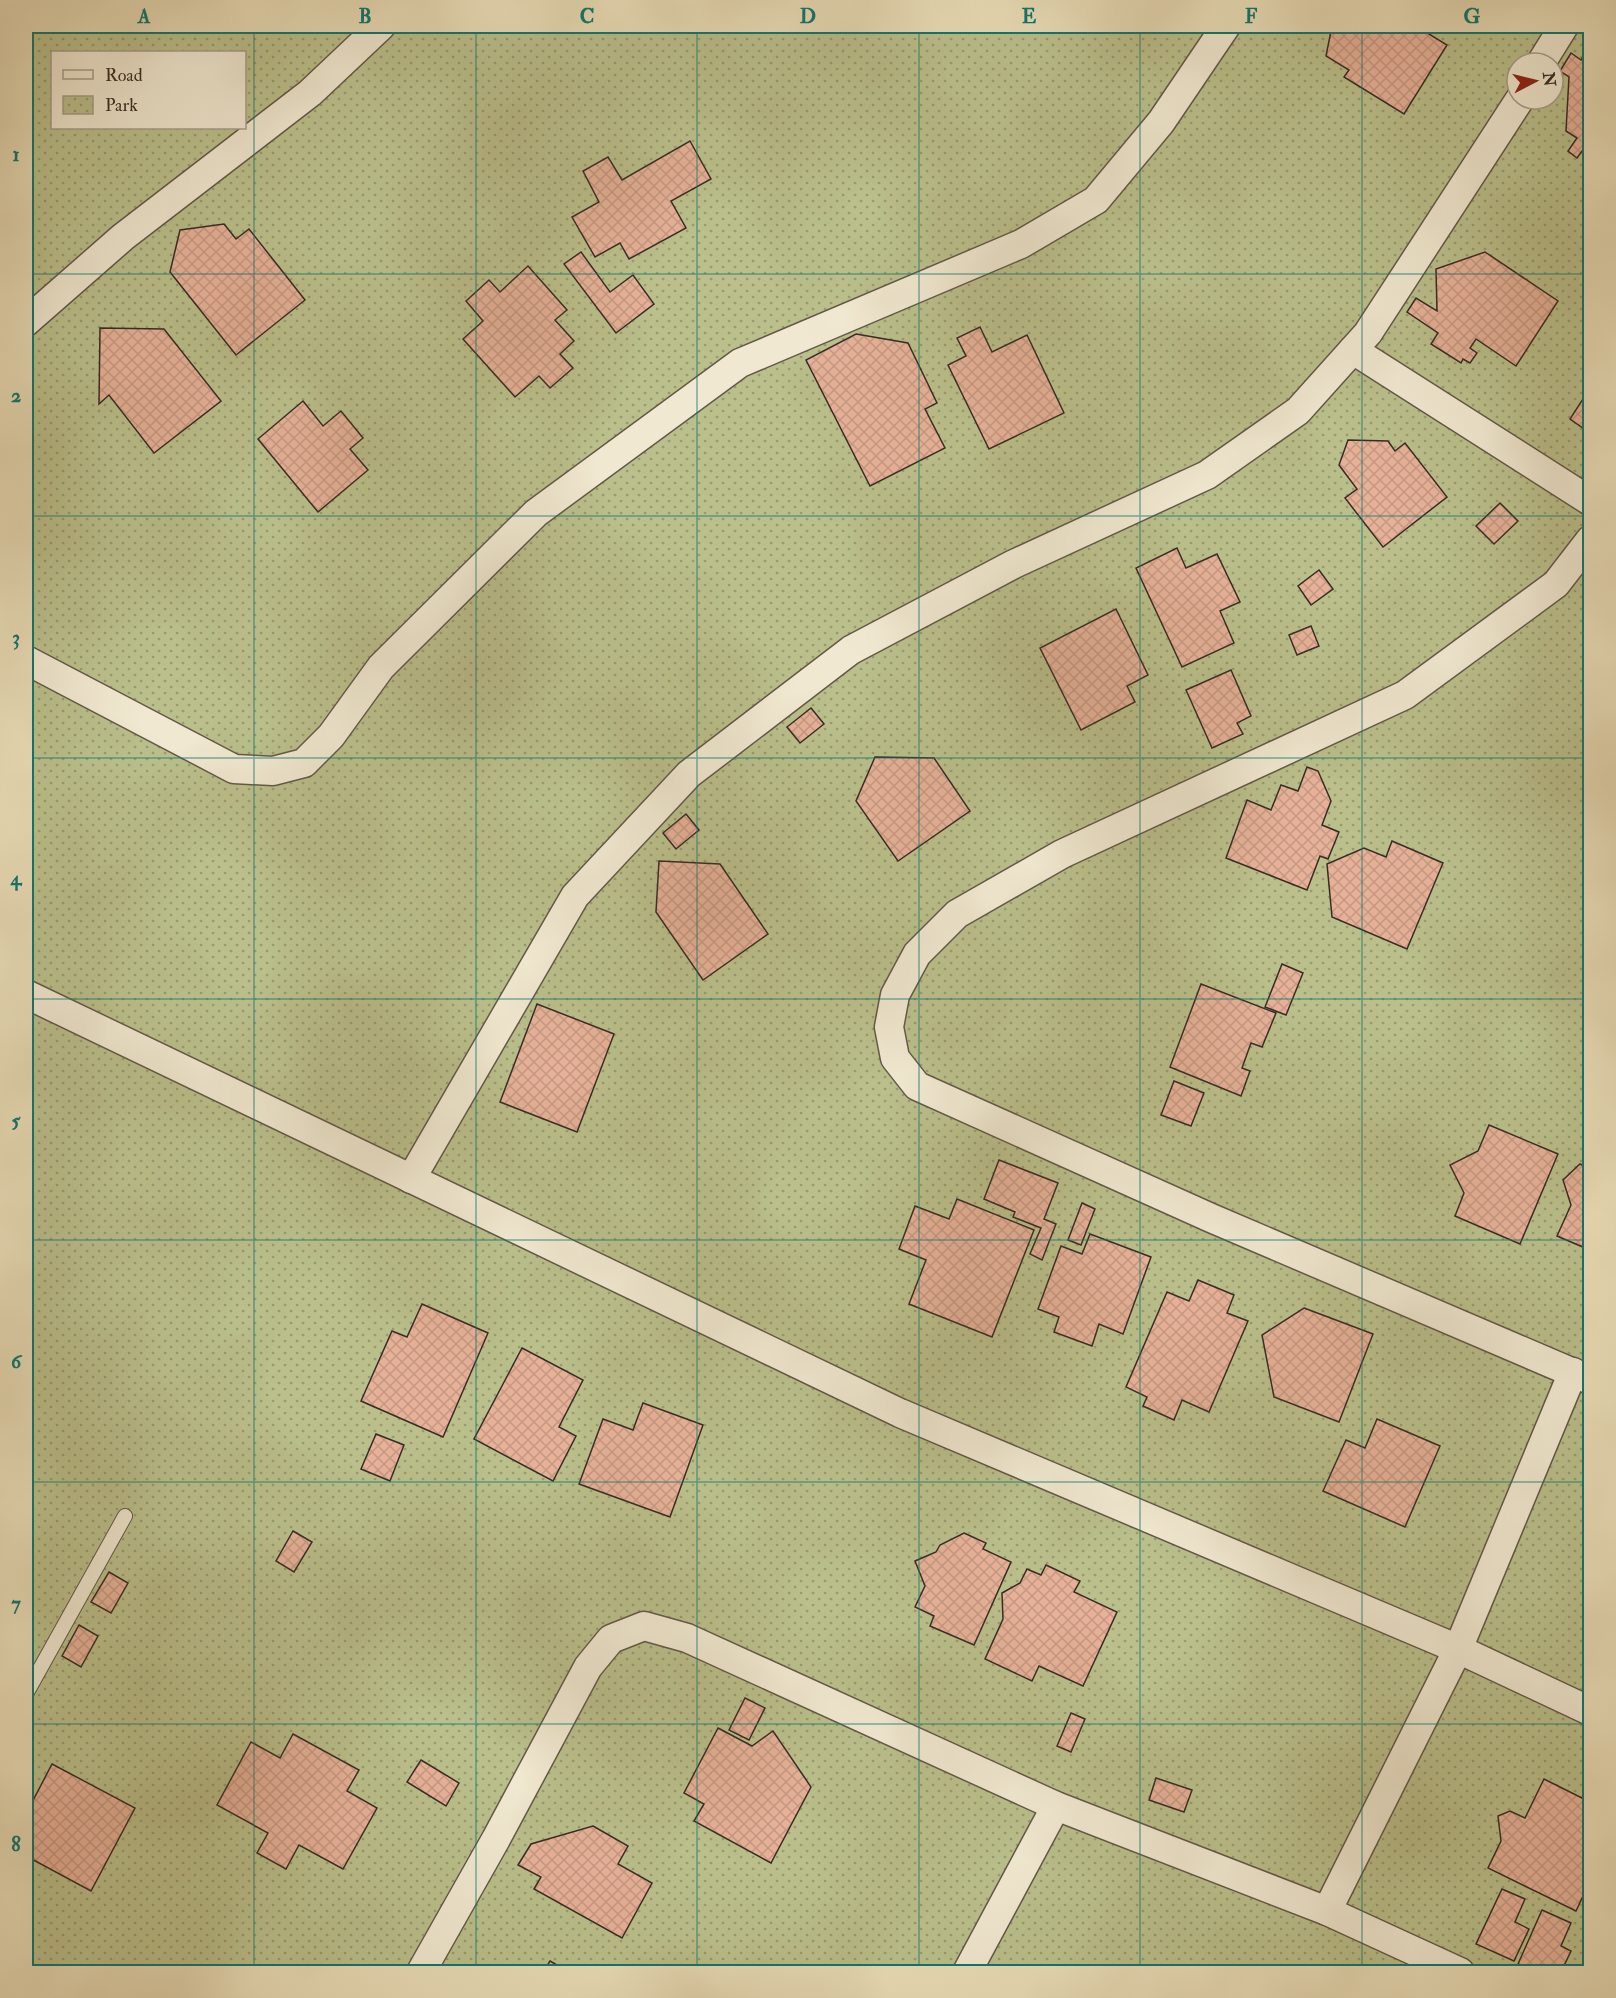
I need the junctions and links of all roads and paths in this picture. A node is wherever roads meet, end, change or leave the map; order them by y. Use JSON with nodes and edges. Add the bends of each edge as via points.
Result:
{"nodes":[{"id":1,"x":381,"y":26,"type":"edge"},
{"id":2,"x":1226,"y":26,"type":"edge"},
{"id":3,"x":1564,"y":26,"type":"edge"},
{"id":4,"x":1548,"y":51,"type":"edge"},
{"id":5,"x":1512,"y":111,"type":"edge"},
{"id":6,"x":26,"y":322,"type":"edge"},
{"id":7,"x":1353,"y":350,"type":"junction"},
{"id":8,"x":1590,"y":501,"type":"edge"},
{"id":9,"x":1590,"y":540,"type":"edge"},
{"id":10,"x":26,"y":660,"type":"edge"},
{"id":11,"x":26,"y":994,"type":"edge"},
{"id":12,"x":411,"y":1179,"type":"junction"},
{"id":13,"x":1582,"y":1376,"type":"edge"},
{"id":14,"x":125,"y":1516,"type":"dead end"},
{"id":15,"x":1458,"y":1649,"type":"junction"},
{"id":16,"x":26,"y":1694,"type":"edge"},
{"id":17,"x":1590,"y":1711,"type":"edge"},
{"id":18,"x":1056,"y":1806,"type":"junction"},
{"id":19,"x":1327,"y":1911,"type":"junction"},
{"id":20,"x":421,"y":1972,"type":"edge"},
{"id":21,"x":967,"y":1972,"type":"edge"},
{"id":22,"x":1460,"y":1972,"type":"edge"}],
"edges":[{"from":1,"to":6,"type":"street","via":[[310,93],[123,237]]},
{"from":2,"to":10,"type":"street","via":[[1161,122],[1096,200],[1021,244],[740,363],[536,513],[381,667],[332,736],[304,763],[273,771],[234,769]]},
{"from":3,"to":4,"type":"street"},
{"from":5,"to":7,"type":"street","via":[[1368,333]]},
{"from":7,"to":8,"type":"street"},
{"from":7,"to":12,"type":"street","via":[[1298,411],[1207,475],[1014,564],[851,650],[690,774],[575,896]]},
{"from":9,"to":13,"type":"street","via":[[1556,584],[1405,694],[1062,854],[957,914],[917,954],[895,995],[889,1027],[895,1058],[916,1086],[1211,1218]]},
{"from":11,"to":12,"type":"street"},
{"from":12,"to":15,"type":"street","via":[[900,1413]]},
{"from":13,"to":15,"type":"street"},
{"from":14,"to":16,"type":"lane"},
{"from":15,"to":17,"type":"street"},
{"from":15,"to":19,"type":"street"},
{"from":18,"to":19,"type":"street"},
{"from":18,"to":20,"type":"street","via":[[687,1638],[644,1626],[611,1639],[588,1667]]},
{"from":18,"to":21,"type":"street"},
{"from":19,"to":22,"type":"street"}]}
